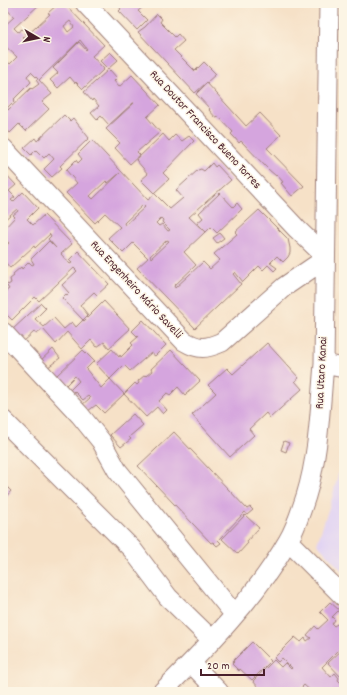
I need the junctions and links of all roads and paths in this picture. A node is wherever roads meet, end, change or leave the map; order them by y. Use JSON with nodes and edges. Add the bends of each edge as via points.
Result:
{"nodes":[{"id":1,"x":86,"y":3,"type":"edge"},
{"id":2,"x":329,"y":3,"type":"edge"},
{"id":3,"x":3,"y":148,"type":"edge"},
{"id":4,"x":325,"y":258,"type":"junction"},
{"id":5,"x":3,"y":332,"type":"edge"},
{"id":6,"x":324,"y":364,"type":"junction"},
{"id":7,"x":344,"y":368,"type":"edge"},
{"id":8,"x":3,"y":420,"type":"edge"},
{"id":9,"x":288,"y":541,"type":"junction"},
{"id":10,"x":344,"y":598,"type":"edge"},
{"id":11,"x":234,"y":614,"type":"junction"},
{"id":12,"x":212,"y":640,"type":"junction"},
{"id":13,"x":191,"y":663,"type":"junction"},
{"id":14,"x":162,"y":692,"type":"edge"},
{"id":15,"x":220,"y":692,"type":"edge"}],
"edges":[{"from":1,"to":4,"type":"street","name":"Rua Doutor Francisco Bueno Torres"},
{"from":2,"to":4,"type":"street","name":"Rua Utaro Kanai"},
{"from":3,"to":4,"type":"street","name":"Rua Engenheiro Mário Savelli","via":[[184,341],[192,346],[210,348],[222,342],[284,287]]},
{"from":4,"to":6,"type":"street","name":"Rua Utaro Kanai"},
{"from":5,"to":11,"type":"street","via":[[80,415],[101,441],[117,470]]},
{"from":6,"to":7,"type":"street"},
{"from":6,"to":9,"type":"street","name":"Rua Utaro Kanai","via":[[314,464],[306,495]]},
{"from":8,"to":12,"type":"street","via":[[132,549],[168,597]]},
{"from":9,"to":10,"type":"street"},
{"from":9,"to":11,"type":"street","name":"Rua Utaro Kanai","via":[[257,587]]},
{"from":11,"to":12,"type":"street","name":"Rua Utaro Kanai"},
{"from":12,"to":13,"type":"street","name":"Rua Utaro Kanai"},
{"from":13,"to":14,"type":"street","name":"Rua Utaro Kanai"},
{"from":13,"to":15,"type":"street"}]}
